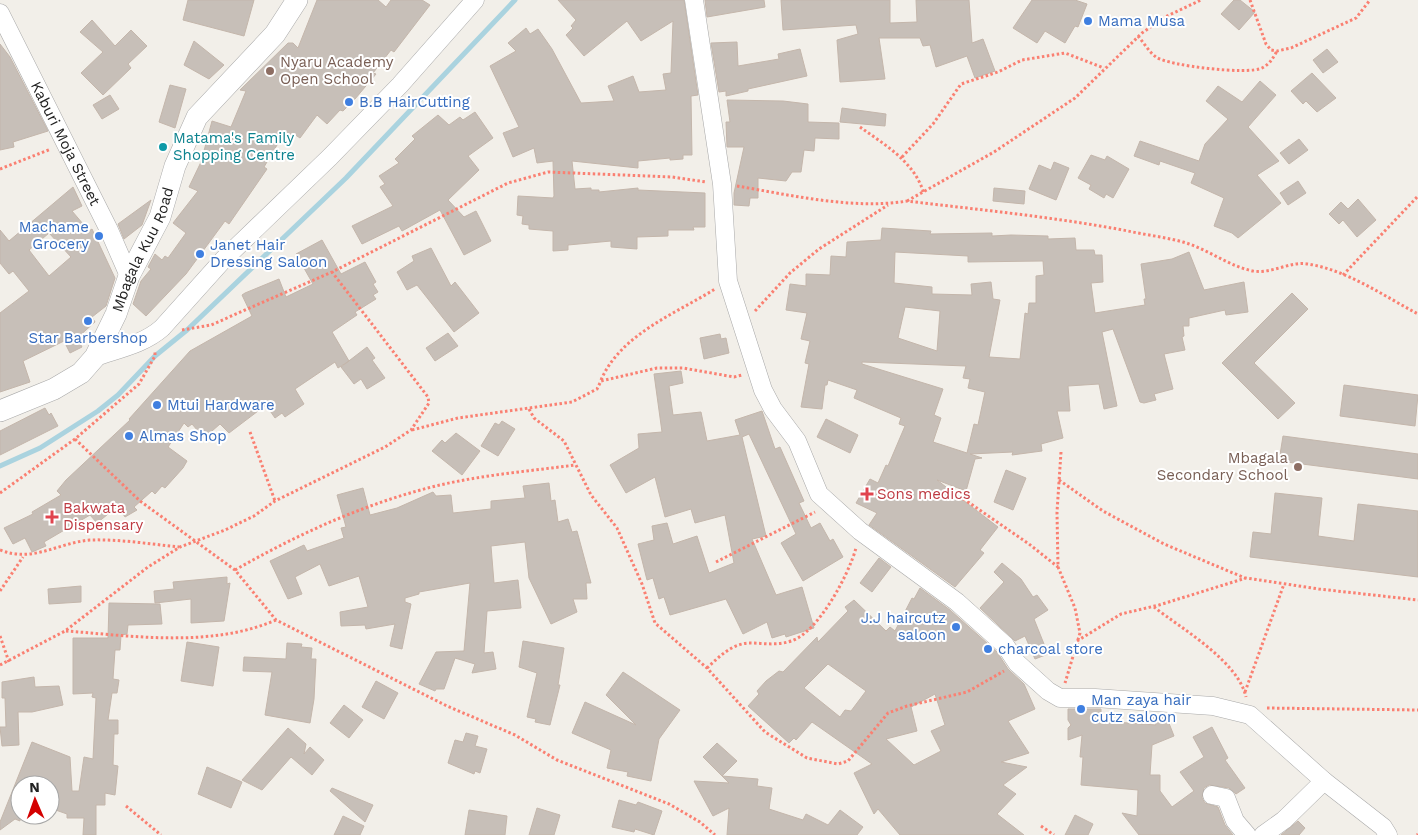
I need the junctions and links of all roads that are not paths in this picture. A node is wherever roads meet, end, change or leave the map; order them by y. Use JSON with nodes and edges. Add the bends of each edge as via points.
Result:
{"nodes":[{"id":1,"x":297,"y":0,"type":"edge"},
{"id":2,"x":475,"y":0,"type":"edge"},
{"id":3,"x":694,"y":0,"type":"edge"},
{"id":4,"x":0,"y":14,"type":"edge"},
{"id":5,"x":129,"y":276,"type":"junction"},
{"id":6,"x":95,"y":357,"type":"junction"},
{"id":7,"x":0,"y":411,"type":"edge"},
{"id":8,"x":1324,"y":781,"type":"junction"},
{"id":9,"x":1212,"y":795,"type":"dead end"},
{"id":10,"x":1247,"y":835,"type":"edge"},
{"id":11,"x":1264,"y":835,"type":"edge"},
{"id":12,"x":1388,"y":835,"type":"edge"}],
"edges":[{"from":1,"to":5,"type":"street","name":"Mbagala Kuu Road","via":[[276,34],[197,117],[175,166],[160,216]]},
{"from":2,"to":6,"type":"street","via":[[400,85],[223,260],[158,332]]},
{"from":3,"to":8,"type":"street","via":[[722,184],[728,281],[755,367],[773,409],[798,441],[819,494],[860,532],[957,602],[1005,645],[1017,663],[1048,692],[1060,698],[1213,706],[1250,712]]},
{"from":4,"to":5,"type":"street","name":"Kaburi Moja Street"},
{"from":5,"to":6,"type":"street","name":"Mbagala Kuu Road","via":[[116,314]]},
{"from":6,"to":7,"type":"street","name":"Mbagala Kuu Road","via":[[81,373],[54,389]]},
{"from":8,"to":11,"type":"street"},
{"from":8,"to":12,"type":"street","via":[[1383,827]]},
{"from":9,"to":10,"type":"street","via":[[1226,798],[1235,821]]}]}
